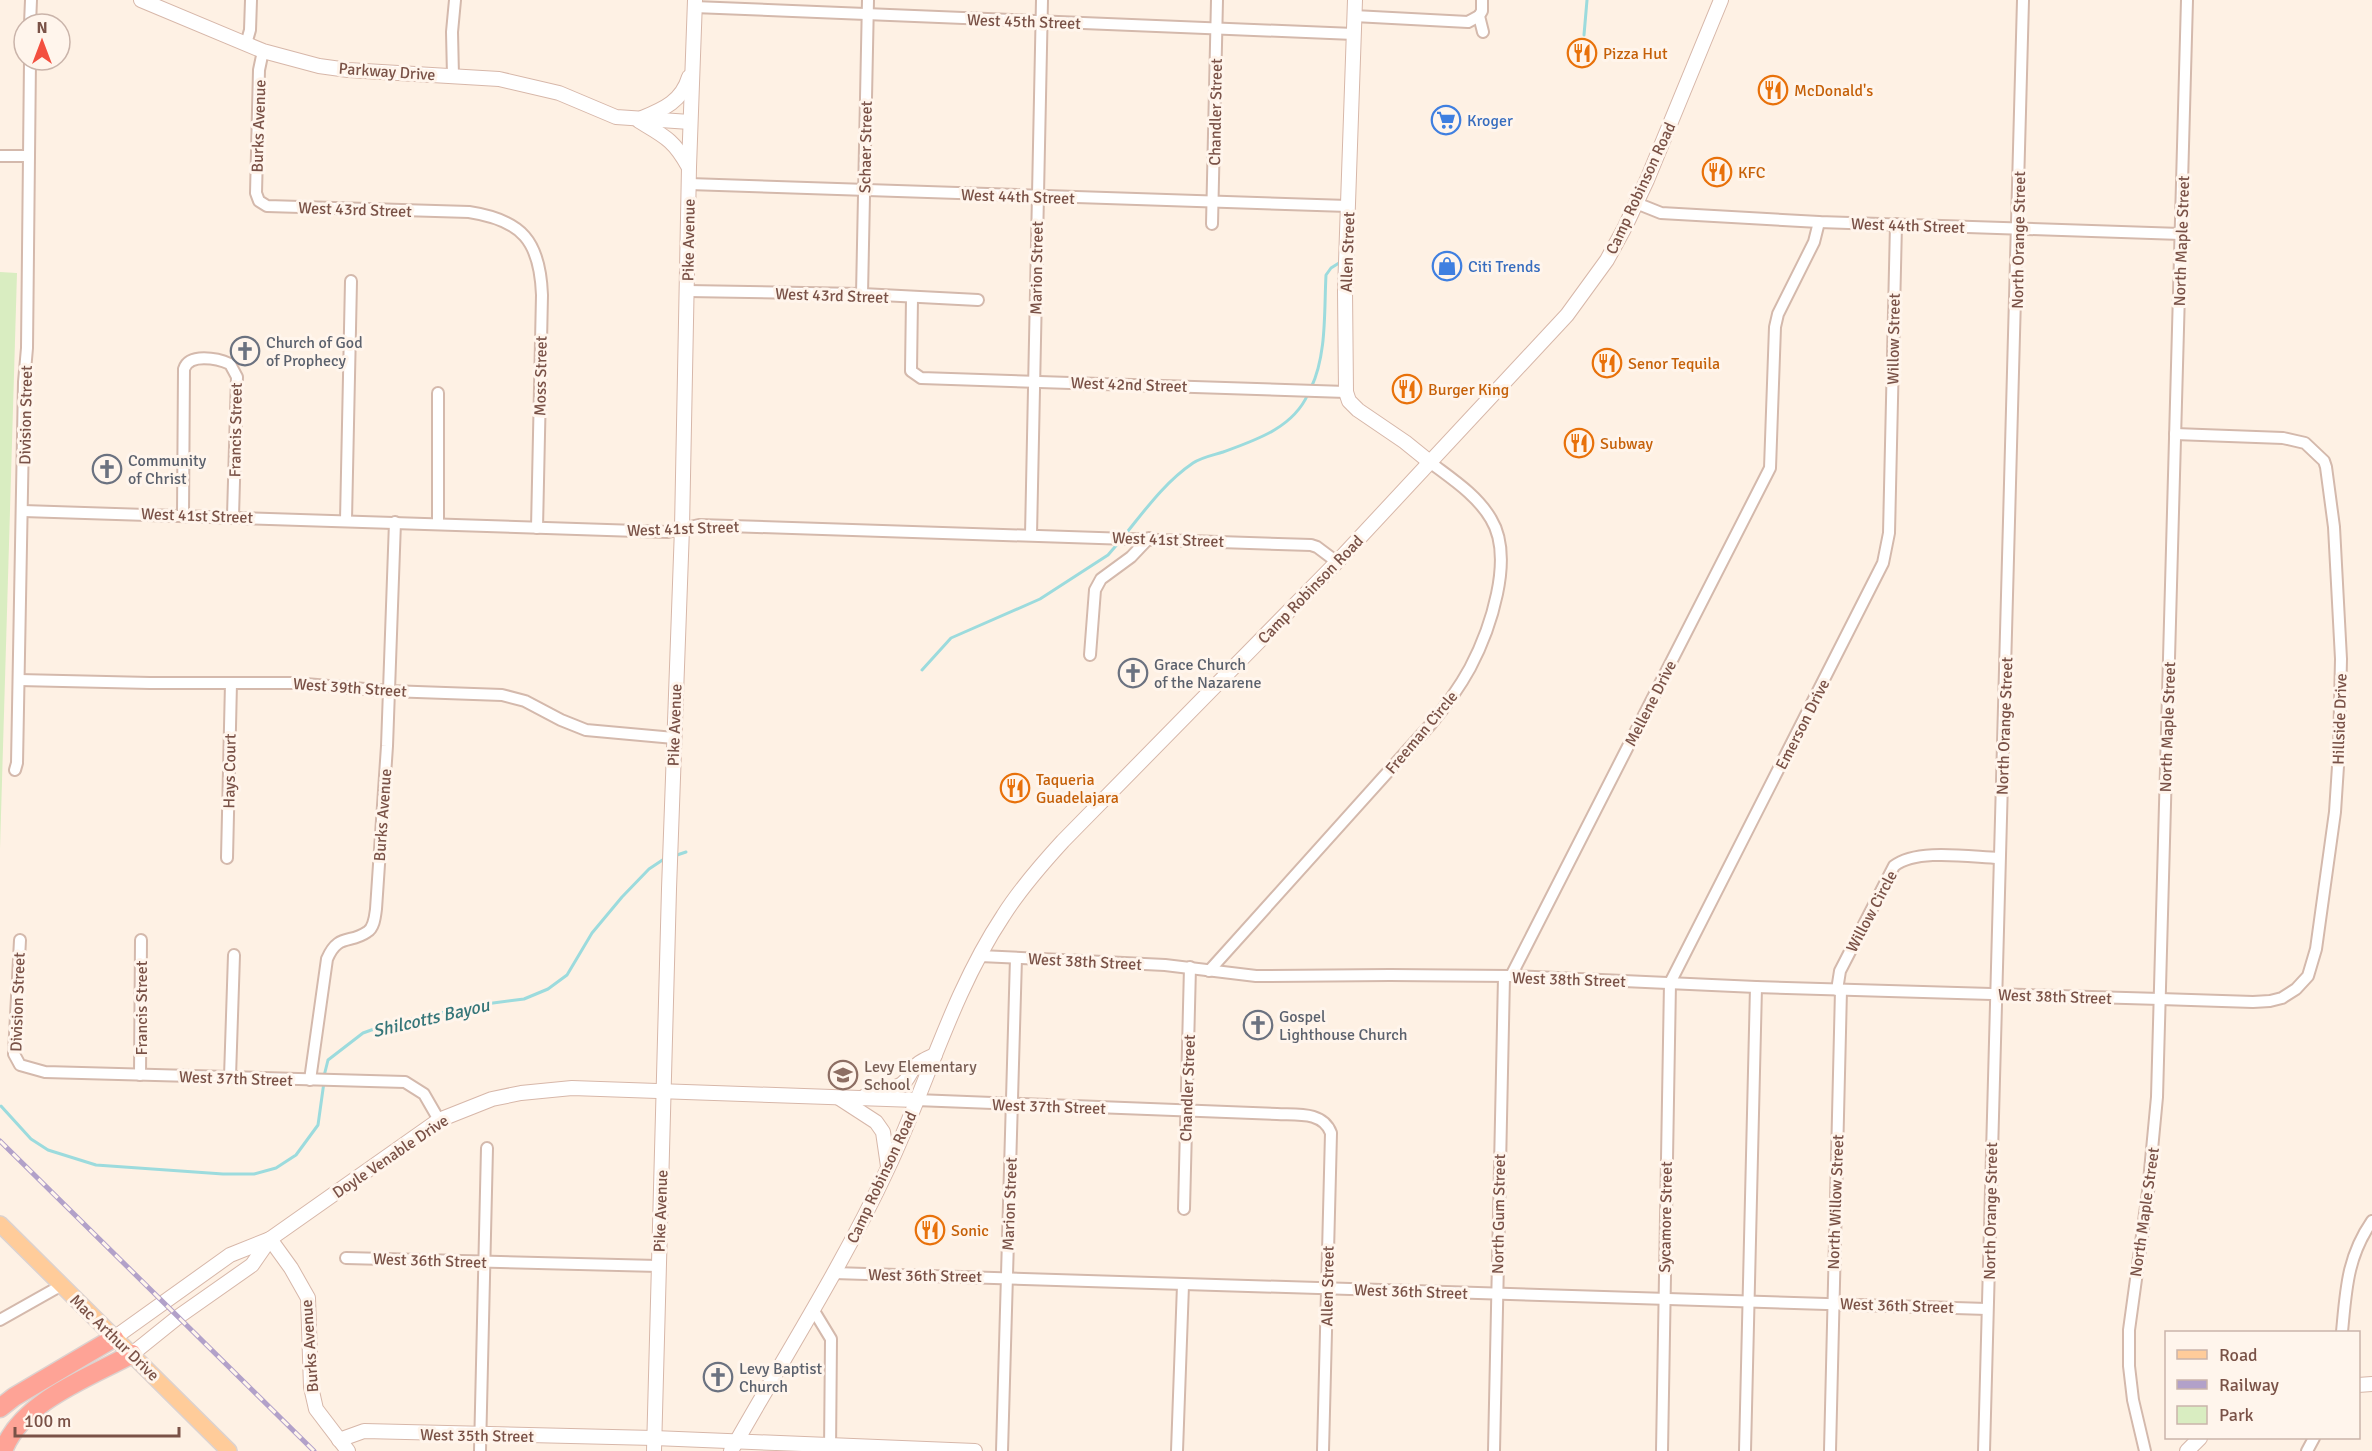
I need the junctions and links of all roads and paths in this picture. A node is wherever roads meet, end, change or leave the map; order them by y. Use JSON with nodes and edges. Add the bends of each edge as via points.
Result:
{"nodes":[{"id":1,"x":141,"y":0,"type":"edge"},
{"id":2,"x":251,"y":0,"type":"edge"},
{"id":3,"x":455,"y":0,"type":"edge"},
{"id":4,"x":868,"y":0,"type":"edge"},
{"id":5,"x":1042,"y":0,"type":"edge"},
{"id":6,"x":1217,"y":0,"type":"edge"},
{"id":7,"x":1355,"y":0,"type":"edge"},
{"id":8,"x":1482,"y":0,"type":"edge"},
{"id":9,"x":1721,"y":0,"type":"edge"},
{"id":10,"x":2024,"y":0,"type":"edge"},
{"id":11,"x":2187,"y":0,"type":"edge"},
{"id":12,"x":694,"y":4,"type":"edge"},
{"id":13,"x":868,"y":15,"type":"junction"},
{"id":14,"x":1354,"y":16,"type":"junction"},
{"id":15,"x":1479,"y":16,"type":"junction"},
{"id":16,"x":1041,"y":22,"type":"junction"},
{"id":17,"x":1217,"y":29,"type":"junction"},
{"id":18,"x":1483,"y":32,"type":"dead end"},
{"id":19,"x":1354,"y":34,"type":"junction"},
{"id":20,"x":246,"y":44,"type":"junction"},
{"id":21,"x":263,"y":51,"type":"junction"},
{"id":22,"x":692,"y":67,"type":"junction"},
{"id":23,"x":30,"y":72,"type":"edge"},
{"id":24,"x":453,"y":76,"type":"junction"},
{"id":25,"x":638,"y":120,"type":"junction"},
{"id":26,"x":690,"y":122,"type":"junction"},
{"id":27,"x":0,"y":156,"type":"edge"},
{"id":28,"x":29,"y":156,"type":"junction"},
{"id":29,"x":688,"y":166,"type":"junction"},
{"id":30,"x":689,"y":184,"type":"junction"},
{"id":31,"x":864,"y":191,"type":"junction"},
{"id":32,"x":1038,"y":197,"type":"junction"},
{"id":33,"x":259,"y":201,"type":"joint"},
{"id":34,"x":1213,"y":203,"type":"junction"},
{"id":35,"x":1636,"y":203,"type":"junction"},
{"id":36,"x":1348,"y":206,"type":"junction"},
{"id":37,"x":1819,"y":222,"type":"junction"},
{"id":38,"x":1212,"y":224,"type":"dead end"},
{"id":39,"x":1896,"y":224,"type":"junction"},
{"id":40,"x":2018,"y":229,"type":"junction"},
{"id":41,"x":520,"y":230,"type":"joint"},
{"id":42,"x":2181,"y":234,"type":"junction"},
{"id":43,"x":351,"y":281,"type":"dead end"},
{"id":44,"x":687,"y":291,"type":"junction"},
{"id":45,"x":862,"y":294,"type":"junction"},
{"id":46,"x":912,"y":298,"type":"junction"},
{"id":47,"x":978,"y":300,"type":"dead end"},
{"id":48,"x":1034,"y":381,"type":"junction"},
{"id":49,"x":1346,"y":392,"type":"junction"},
{"id":50,"x":438,"y":393,"type":"dead end"},
{"id":51,"x":2175,"y":434,"type":"junction"},
{"id":52,"x":1891,"y":453,"type":"joint"},
{"id":53,"x":1431,"y":463,"type":"junction"},
{"id":54,"x":23,"y":511,"type":"junction"},
{"id":55,"x":183,"y":515,"type":"junction"},
{"id":56,"x":233,"y":516,"type":"junction"},
{"id":57,"x":346,"y":520,"type":"junction"},
{"id":58,"x":395,"y":522,"type":"junction"},
{"id":59,"x":438,"y":523,"type":"junction"},
{"id":60,"x":537,"y":528,"type":"junction"},
{"id":61,"x":682,"y":528,"type":"junction"},
{"id":62,"x":1031,"y":535,"type":"junction"},
{"id":63,"x":1149,"y":538,"type":"junction"},
{"id":64,"x":1337,"y":562,"type":"junction"},
{"id":65,"x":1090,"y":655,"type":"dead end"},
{"id":66,"x":19,"y":680,"type":"junction"},
{"id":67,"x":231,"y":683,"type":"junction"},
{"id":68,"x":389,"y":691,"type":"junction"},
{"id":69,"x":674,"y":738,"type":"junction"},
{"id":70,"x":15,"y":770,"type":"dead end"},
{"id":71,"x":227,"y":858,"type":"dead end"},
{"id":72,"x":1999,"y":858,"type":"junction"},
{"id":73,"x":20,"y":940,"type":"dead end"},
{"id":74,"x":141,"y":940,"type":"dead end"},
{"id":75,"x":234,"y":955,"type":"dead end"},
{"id":76,"x":980,"y":956,"type":"junction"},
{"id":77,"x":1016,"y":958,"type":"junction"},
{"id":78,"x":1190,"y":967,"type":"junction"},
{"id":79,"x":1209,"y":971,"type":"junction"},
{"id":80,"x":1507,"y":976,"type":"junction"},
{"id":81,"x":1670,"y":983,"type":"junction"},
{"id":82,"x":1756,"y":987,"type":"junction"},
{"id":83,"x":1839,"y":990,"type":"junction"},
{"id":84,"x":1996,"y":994,"type":"junction"},
{"id":85,"x":2160,"y":999,"type":"junction"},
{"id":86,"x":935,"y":1055,"type":"junction"},
{"id":87,"x":17,"y":1063,"type":"joint"},
{"id":88,"x":140,"y":1075,"type":"junction"},
{"id":89,"x":230,"y":1077,"type":"junction"},
{"id":90,"x":311,"y":1080,"type":"junction"},
{"id":91,"x":664,"y":1091,"type":"junction"},
{"id":92,"x":838,"y":1098,"type":"junction"},
{"id":93,"x":859,"y":1099,"type":"junction"},
{"id":94,"x":916,"y":1100,"type":"junction"},
{"id":95,"x":1012,"y":1104,"type":"junction"},
{"id":96,"x":1186,"y":1112,"type":"junction"},
{"id":97,"x":439,"y":1120,"type":"junction"},
{"id":98,"x":1325,"y":1122,"type":"joint"},
{"id":99,"x":487,"y":1148,"type":"dead end"},
{"id":100,"x":888,"y":1168,"type":"junction"},
{"id":101,"x":1184,"y":1209,"type":"dead end"},
{"id":102,"x":2372,"y":1221,"type":"edge"},
{"id":103,"x":0,"y":1224,"type":"edge"},
{"id":104,"x":270,"y":1239,"type":"junction"},
{"id":105,"x":346,"y":1258,"type":"dead end"},
{"id":106,"x":484,"y":1262,"type":"junction"},
{"id":107,"x":658,"y":1266,"type":"junction"},
{"id":108,"x":834,"y":1273,"type":"junction"},
{"id":109,"x":1007,"y":1277,"type":"junction"},
{"id":110,"x":62,"y":1285,"type":"junction"},
{"id":111,"x":1183,"y":1285,"type":"junction"},
{"id":112,"x":1327,"y":1289,"type":"junction"},
{"id":113,"x":1496,"y":1294,"type":"junction"},
{"id":114,"x":1663,"y":1298,"type":"junction"},
{"id":115,"x":1749,"y":1302,"type":"junction"},
{"id":116,"x":1832,"y":1303,"type":"junction"},
{"id":117,"x":1988,"y":1309,"type":"junction"},
{"id":118,"x":814,"y":1311,"type":"junction"},
{"id":119,"x":0,"y":1320,"type":"edge"},
{"id":120,"x":2342,"y":1331,"type":"edge"},
{"id":121,"x":114,"y":1338,"type":"junction"},
{"id":122,"x":132,"y":1354,"type":"junction"},
{"id":123,"x":0,"y":1408,"type":"edge"},
{"id":124,"x":481,"y":1435,"type":"junction"},
{"id":125,"x":2198,"y":1439,"type":"edge"},
{"id":126,"x":344,"y":1445,"type":"edge"},
{"id":127,"x":654,"y":1445,"type":"edge"},
{"id":128,"x":733,"y":1446,"type":"edge"},
{"id":129,"x":830,"y":1448,"type":"edge"},
{"id":130,"x":3,"y":1451,"type":"edge"},
{"id":131,"x":229,"y":1451,"type":"edge"},
{"id":132,"x":480,"y":1451,"type":"edge"},
{"id":133,"x":975,"y":1451,"type":"edge"},
{"id":134,"x":1002,"y":1451,"type":"edge"},
{"id":135,"x":1177,"y":1451,"type":"edge"},
{"id":136,"x":1323,"y":1451,"type":"edge"},
{"id":137,"x":1494,"y":1451,"type":"edge"},
{"id":138,"x":1662,"y":1451,"type":"edge"},
{"id":139,"x":1745,"y":1451,"type":"edge"},
{"id":140,"x":1830,"y":1451,"type":"edge"},
{"id":141,"x":1984,"y":1451,"type":"edge"},
{"id":142,"x":2145,"y":1451,"type":"edge"},
{"id":143,"x":2187,"y":1451,"type":"edge"}],
"edges":[{"from":1,"to":20,"type":"street","name":"Parkway Drive"},
{"from":2,"to":20,"type":"street"},
{"from":3,"to":24,"type":"street"},
{"from":4,"to":13,"type":"street","name":"Schaer Street"},
{"from":5,"to":16,"type":"street","name":"Marion Street"},
{"from":6,"to":17,"type":"street","name":"Chandler Street"},
{"from":7,"to":14,"type":"street","name":"Allen Street"},
{"from":8,"to":15,"type":"street"},
{"from":9,"to":35,"type":"street","name":"Camp Robinson Road"},
{"from":10,"to":40,"type":"street","name":"North Orange Street"},
{"from":11,"to":42,"type":"street","name":"North Maple Street"},
{"from":12,"to":13,"type":"street","name":"West 45th Street"},
{"from":12,"to":22,"type":"street","name":"Pike Avenue"},
{"from":13,"to":16,"type":"street","name":"West 45th Street"},
{"from":13,"to":31,"type":"street","name":"Schaer Street"},
{"from":14,"to":15,"type":"street","via":[[1468,22]]},
{"from":14,"to":19,"type":"street","name":"Allen Street"},
{"from":15,"to":18,"type":"street"},
{"from":16,"to":17,"type":"street","name":"West 45th Street"},
{"from":16,"to":32,"type":"street","name":"Marion Street"},
{"from":17,"to":19,"type":"street","name":"West 45th Street"},
{"from":17,"to":34,"type":"street","name":"Chandler Street"},
{"from":19,"to":36,"type":"street","name":"Allen Street"},
{"from":20,"to":21,"type":"street","name":"Parkway Drive"},
{"from":21,"to":24,"type":"street","name":"Parkway Drive","via":[[348,70]]},
{"from":21,"to":33,"type":"street","name":"Burks Avenue","via":[[258,91]]},
{"from":22,"to":25,"type":"street","via":[[686,87],[676,100]]},
{"from":22,"to":26,"type":"street","name":"Pike Avenue"},
{"from":23,"to":28,"type":"street","name":"Division Street"},
{"from":24,"to":25,"type":"street","name":"Parkway Drive","via":[[537,87],[616,117]]},
{"from":25,"to":26,"type":"street","name":"Parkway Drive"},
{"from":25,"to":29,"type":"street","name":"Parkway Drive","via":[[669,139]]},
{"from":26,"to":29,"type":"street","name":"Pike Avenue"},
{"from":27,"to":28,"type":"street"},
{"from":28,"to":54,"type":"street","name":"Division Street"},
{"from":29,"to":30,"type":"street","name":"Pike Avenue"},
{"from":30,"to":31,"type":"street","name":"West 44th Street"},
{"from":30,"to":44,"type":"street","name":"Pike Avenue"},
{"from":31,"to":32,"type":"street","name":"West 44th Street"},
{"from":31,"to":45,"type":"street","name":"Schaer Street"},
{"from":32,"to":34,"type":"street","name":"West 44th Street"},
{"from":32,"to":48,"type":"street","name":"Marion Street"},
{"from":33,"to":41,"type":"street","name":"West 43rd Street","via":[[267,206],[469,212],[502,219]]},
{"from":34,"to":36,"type":"street","name":"West 44th Street"},
{"from":34,"to":38,"type":"street","name":"Chandler Street"},
{"from":35,"to":37,"type":"street","name":"West 44th Street","via":[[1661,213]]},
{"from":35,"to":53,"type":"street","name":"Camp Robinson Road","via":[[1607,260],[1567,315]]},
{"from":36,"to":49,"type":"street","name":"Allen Street"},
{"from":37,"to":39,"type":"street","name":"West 44th Street"},
{"from":37,"to":80,"type":"street","name":"Mellene Drive","via":[[1814,242],[1775,327],[1770,468]]},
{"from":39,"to":40,"type":"street","name":"West 44th Street"},
{"from":39,"to":52,"type":"street","name":"Willow Street"},
{"from":40,"to":42,"type":"street","name":"West 44th Street"},
{"from":40,"to":72,"type":"street","name":"North Orange Street"},
{"from":41,"to":60,"type":"street","name":"Moss Street","via":[[534,254],[542,283]]},
{"from":42,"to":51,"type":"street","name":"North Maple Street"},
{"from":43,"to":57,"type":"street"},
{"from":44,"to":45,"type":"street","name":"West 43rd Street"},
{"from":44,"to":61,"type":"street","name":"Pike Avenue"},
{"from":45,"to":46,"type":"street","name":"West 43rd Street"},
{"from":46,"to":47,"type":"street","name":"West 43rd Street"},
{"from":46,"to":48,"type":"street","name":"West 42nd Street","via":[[913,374],[921,378]]},
{"from":48,"to":49,"type":"street","name":"West 42nd Street"},
{"from":48,"to":62,"type":"street","name":"Marion Street"},
{"from":49,"to":53,"type":"street","via":[[1358,410]]},
{"from":50,"to":59,"type":"street"},
{"from":51,"to":85,"type":"street","name":"North Maple Street"},
{"from":51,"to":85,"type":"street","name":"Hillside Drive","via":[[2292,439],[2305,443],[2324,460],[2340,613],[2341,713],[2327,878],[2308,976],[2292,992],[2270,1001]]},
{"from":52,"to":81,"type":"street","name":"Emerson Drive","via":[[1887,546],[1877,578]]},
{"from":53,"to":64,"type":"street","name":"Camp Robinson Road"},
{"from":53,"to":79,"type":"street","name":"Freeman Circle","via":[[1481,505],[1500,542],[1501,568],[1481,645],[1456,692],[1431,724]]},
{"from":54,"to":55,"type":"street","name":"West 41st Street"},
{"from":54,"to":66,"type":"street","name":"Division Street"},
{"from":55,"to":56,"type":"street","name":"West 41st Street"},
{"from":55,"to":56,"type":"street","name":"Francis Street","via":[[184,369],[191,359],[216,359],[230,364],[237,377]]},
{"from":56,"to":57,"type":"street","name":"West 41st Street"},
{"from":57,"to":58,"type":"street","name":"West 41st Street"},
{"from":58,"to":59,"type":"street","name":"West 41st Street"},
{"from":58,"to":68,"type":"street","name":"Burks Avenue"},
{"from":59,"to":60,"type":"street","name":"West 41st Street"},
{"from":60,"to":61,"type":"street","name":"West 41st Street","via":[[668,532]]},
{"from":61,"to":62,"type":"street","name":"West 41st Street","via":[[699,525]]},
{"from":61,"to":69,"type":"street","name":"Pike Avenue"},
{"from":62,"to":63,"type":"street","name":"West 41st Street"},
{"from":63,"to":64,"type":"street","name":"West 41st Street","via":[[1311,545]]},
{"from":63,"to":65,"type":"street","via":[[1101,579],[1095,590]]},
{"from":64,"to":76,"type":"street","name":"Camp Robinson Road","via":[[1031,876]]},
{"from":66,"to":67,"type":"street","name":"West 39th Street"},
{"from":66,"to":70,"type":"street","name":"Division Street"},
{"from":67,"to":68,"type":"street","name":"West 39th Street","via":[[293,683]]},
{"from":67,"to":71,"type":"street","name":"Hays Court"},
{"from":68,"to":69,"type":"street","name":"West 39th Street","via":[[502,695],[525,701],[586,730]]},
{"from":68,"to":90,"type":"street","name":"Burks Avenue","via":[[373,924],[369,932],[337,944],[327,959]]},
{"from":69,"to":91,"type":"street","name":"Pike Avenue"},
{"from":72,"to":83,"type":"street","name":"Willow Circle","via":[[1914,856],[1894,866],[1840,971]]},
{"from":72,"to":84,"type":"street","name":"North Orange Street"},
{"from":73,"to":87,"type":"street","name":"Division Street","via":[[14,1054]]},
{"from":74,"to":88,"type":"street","name":"Francis Street"},
{"from":75,"to":89,"type":"street"},
{"from":76,"to":77,"type":"street","name":"West 38th Street"},
{"from":76,"to":86,"type":"street","name":"Camp Robinson Road"},
{"from":77,"to":78,"type":"street","name":"West 38th Street"},
{"from":77,"to":95,"type":"street","name":"Marion Street"},
{"from":78,"to":79,"type":"street","name":"West 38th Street"},
{"from":78,"to":96,"type":"street","name":"Chandler Street"},
{"from":79,"to":80,"type":"street","name":"West 38th Street","via":[[1256,976]]},
{"from":80,"to":81,"type":"street","name":"West 38th Street"},
{"from":80,"to":113,"type":"street","name":"North Gum Street"},
{"from":81,"to":82,"type":"street","name":"West 38th Street"},
{"from":81,"to":114,"type":"street","name":"Sycamore Street"},
{"from":82,"to":83,"type":"street","name":"West 38th Street"},
{"from":82,"to":115,"type":"street"},
{"from":83,"to":84,"type":"street","name":"West 38th Street"},
{"from":83,"to":116,"type":"street","name":"North Willow Street"},
{"from":84,"to":85,"type":"street","name":"West 38th Street"},
{"from":84,"to":117,"type":"street","name":"North Orange Street"},
{"from":85,"to":142,"type":"street","name":"North Maple Street","via":[[2154,1146],[2129,1330],[2133,1400]]},
{"from":86,"to":93,"type":"street","via":[[914,1066],[909,1078],[894,1089]]},
{"from":86,"to":94,"type":"street","name":"Camp Robinson Road"},
{"from":87,"to":88,"type":"street","name":"West 37th Street","via":[[45,1072]]},
{"from":88,"to":89,"type":"street","name":"West 37th Street"},
{"from":89,"to":90,"type":"street","name":"West 37th Street"},
{"from":90,"to":97,"type":"street","name":"West 37th Street","via":[[405,1082],[424,1094]]},
{"from":91,"to":92,"type":"street","name":"West 37th Street"},
{"from":91,"to":97,"type":"street","name":"Doyle Venable Drive","via":[[538,1090],[492,1099]]},
{"from":91,"to":107,"type":"street","name":"Pike Avenue"},
{"from":92,"to":93,"type":"street","name":"West 37th Street"},
{"from":92,"to":100,"type":"street","via":[[876,1122],[883,1132]]},
{"from":93,"to":94,"type":"street","name":"West 37th Street"},
{"from":94,"to":95,"type":"street","name":"West 37th Street"},
{"from":94,"to":100,"type":"street","name":"Camp Robinson Road"},
{"from":95,"to":96,"type":"street","name":"West 37th Street"},
{"from":95,"to":109,"type":"street","name":"Marion Street"},
{"from":96,"to":98,"type":"street","name":"West 37th Street","via":[[1289,1115]]},
{"from":96,"to":101,"type":"street","name":"Chandler Street"},
{"from":97,"to":104,"type":"street","name":"Doyle Venable Drive"},
{"from":98,"to":112,"type":"street","name":"Allen Street","via":[[1331,1133]]},
{"from":99,"to":106,"type":"street"},
{"from":100,"to":108,"type":"street","name":"Camp Robinson Road"},
{"from":102,"to":120,"type":"street","via":[[2352,1257]]},
{"from":103,"to":110,"type":"main road","name":"Mac Arthur Drive"},
{"from":104,"to":121,"type":"street","name":"Doyle Venable Drive","via":[[230,1255]]},
{"from":104,"to":122,"type":"street","name":"Doyle Venable Drive","via":[[252,1265]]},
{"from":104,"to":126,"type":"street","name":"Burks Avenue","via":[[308,1298],[313,1400]]},
{"from":105,"to":106,"type":"street","name":"West 36th Street"},
{"from":106,"to":107,"type":"street","name":"West 36th Street"},
{"from":106,"to":124,"type":"street"},
{"from":107,"to":127,"type":"street","name":"Pike Avenue"},
{"from":108,"to":109,"type":"street","name":"West 36th Street"},
{"from":108,"to":118,"type":"street","name":"Camp Robinson Road"},
{"from":109,"to":111,"type":"street","name":"West 36th Street"},
{"from":109,"to":134,"type":"street","name":"Marion Street"},
{"from":110,"to":119,"type":"street"},
{"from":110,"to":121,"type":"main road","name":"Mac Arthur Drive"},
{"from":111,"to":112,"type":"street","name":"West 36th Street"},
{"from":111,"to":135,"type":"street"},
{"from":112,"to":113,"type":"street","name":"West 36th Street"},
{"from":112,"to":136,"type":"street","name":"Allen Street"},
{"from":113,"to":114,"type":"street","name":"West 36th Street"},
{"from":113,"to":137,"type":"street","name":"North Gum Street"},
{"from":114,"to":115,"type":"street","name":"West 36th Street"},
{"from":114,"to":138,"type":"street","name":"Sycamore Street"},
{"from":115,"to":116,"type":"street","name":"West 36th Street"},
{"from":115,"to":139,"type":"street"},
{"from":116,"to":117,"type":"street","name":"West 36th Street"},
{"from":116,"to":140,"type":"street","name":"North Willow Street"},
{"from":117,"to":141,"type":"street","name":"North Orange Street"},
{"from":118,"to":128,"type":"street","name":"Camp Robinson Road"},
{"from":118,"to":129,"type":"street","via":[[831,1339]]},
{"from":121,"to":122,"type":"main road","name":"Mac Arthur Drive"},
{"from":121,"to":123,"type":"highway"},
{"from":122,"to":130,"type":"highway","via":[[44,1401],[25,1416]]},
{"from":122,"to":131,"type":"main road","name":"Mac Arthur Drive"},
{"from":124,"to":126,"type":"street","name":"West 35th Street","via":[[364,1431]]},
{"from":124,"to":127,"type":"street","name":"West 35th Street"},
{"from":124,"to":132,"type":"street"},
{"from":125,"to":143,"type":"street"},
{"from":127,"to":128,"type":"street","name":"West 35th Street"},
{"from":128,"to":129,"type":"street","name":"West 35th Street"},
{"from":129,"to":133,"type":"street","name":"West 35th Street"}]}
